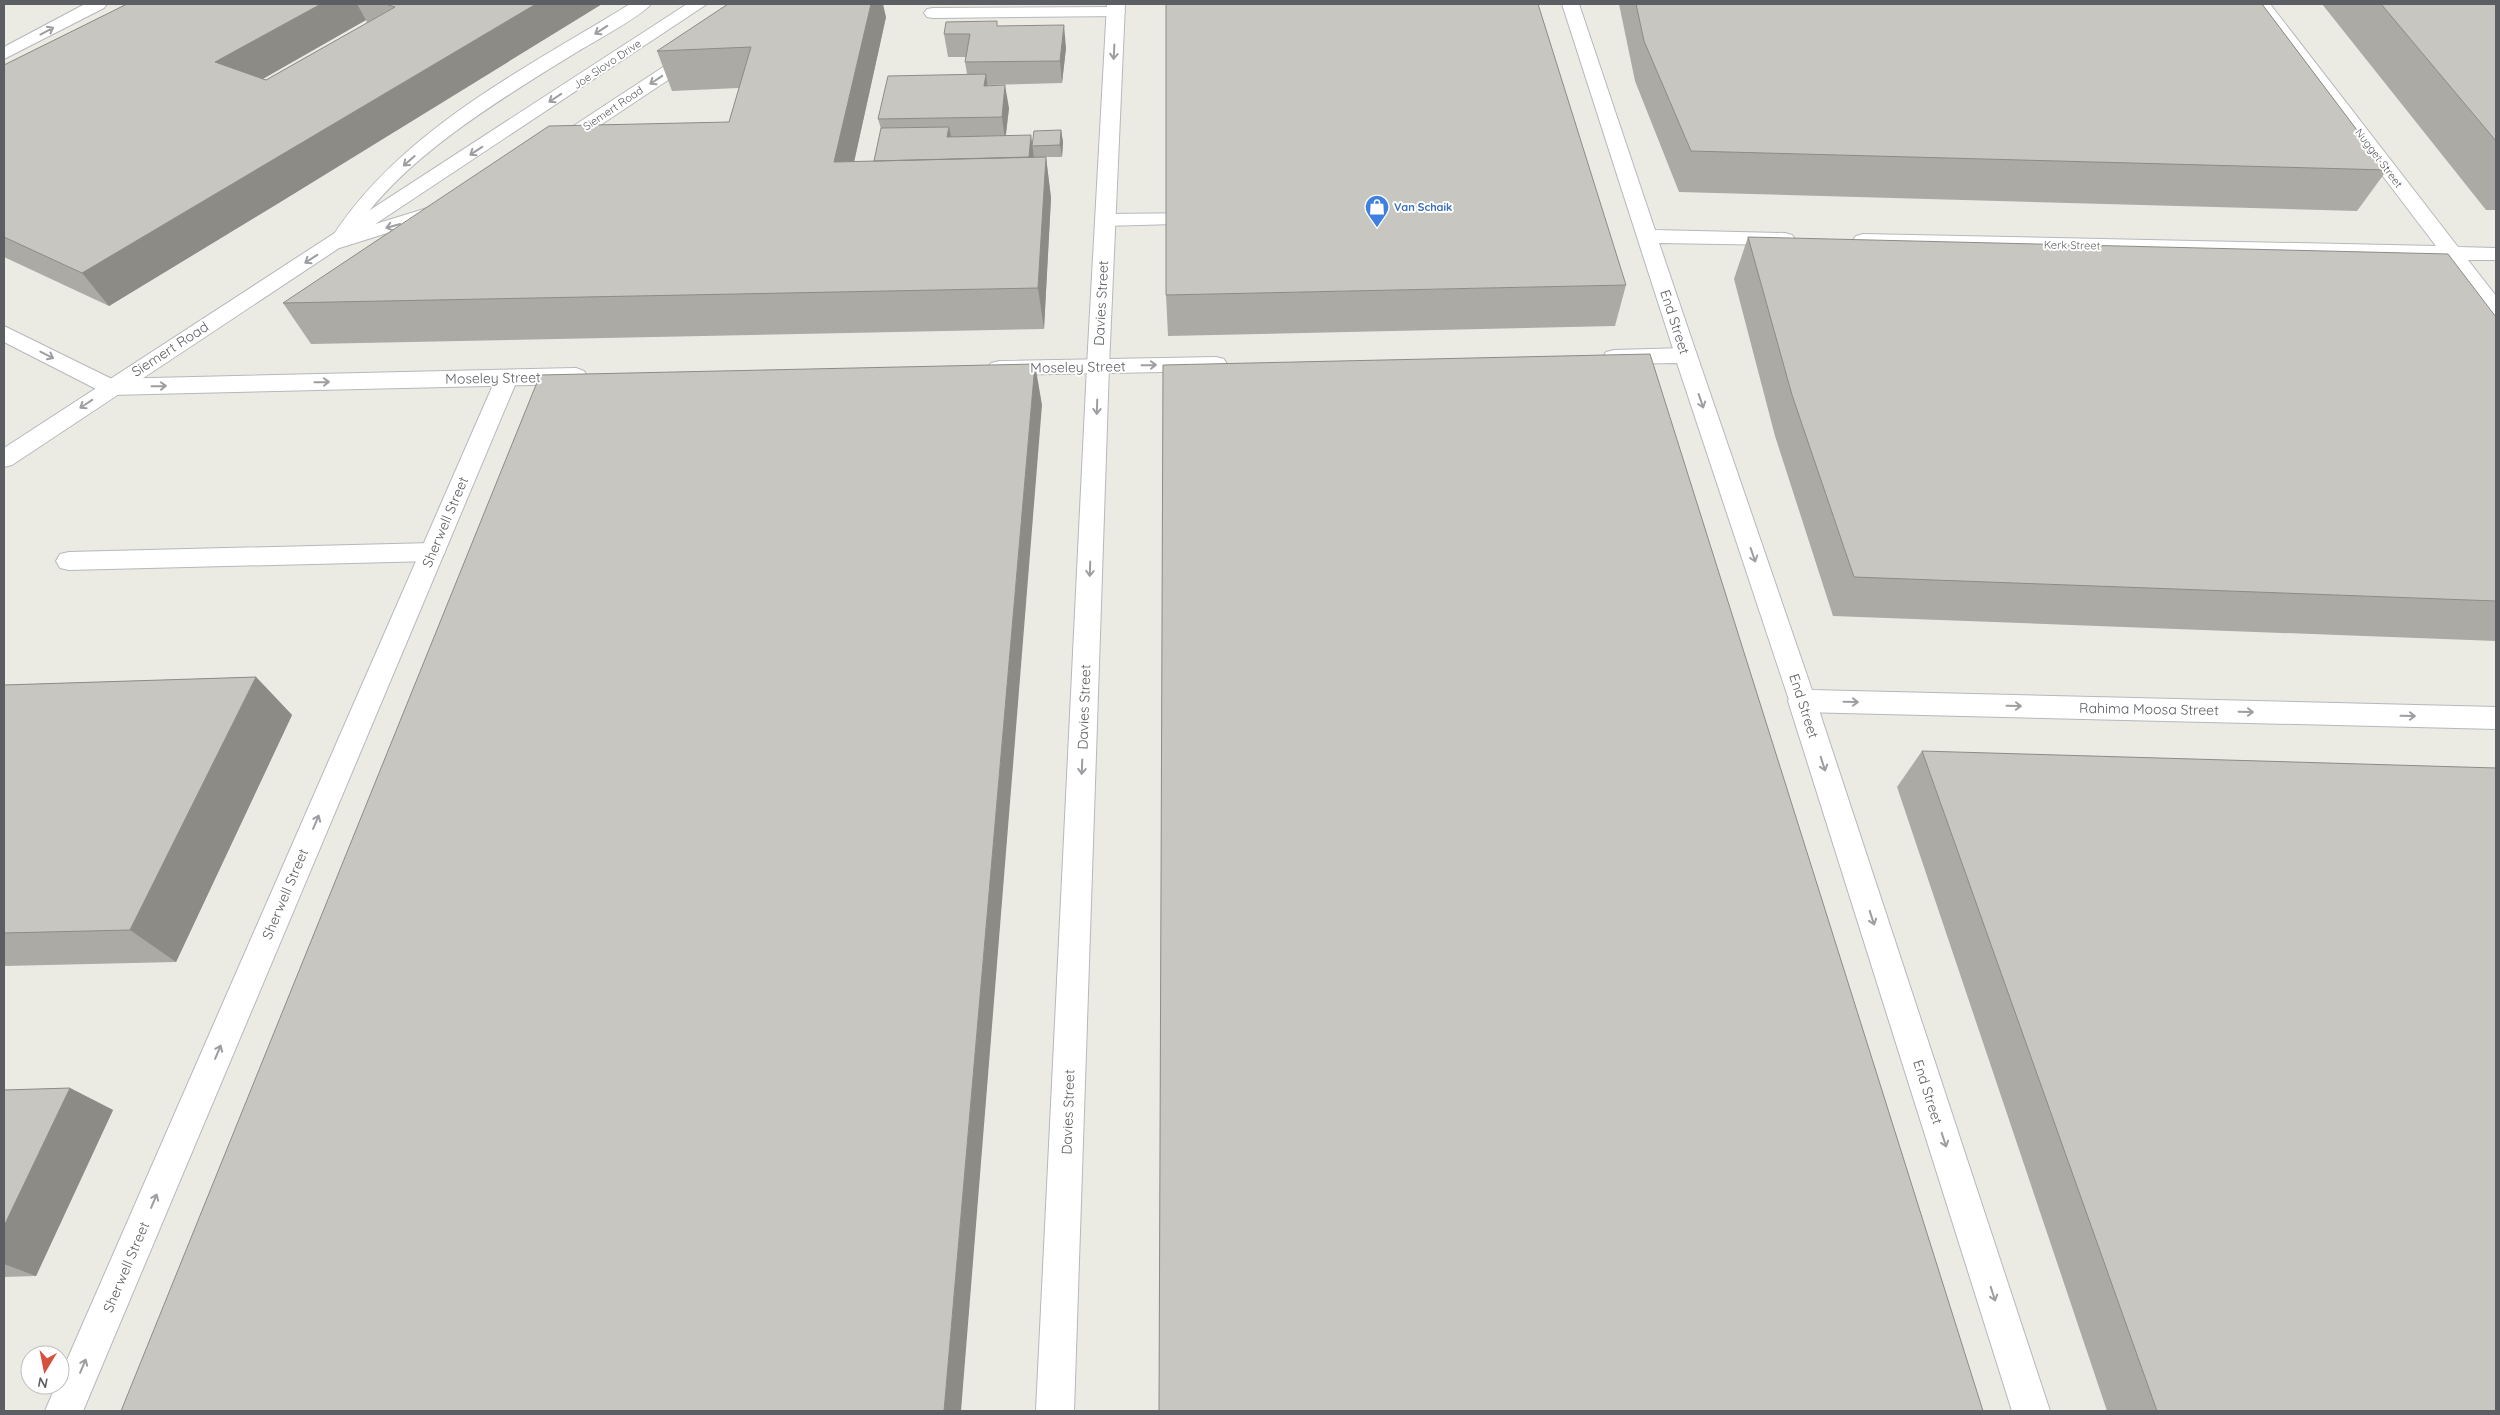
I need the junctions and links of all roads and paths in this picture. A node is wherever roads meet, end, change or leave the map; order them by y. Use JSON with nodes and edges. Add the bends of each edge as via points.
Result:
{"nodes":[{"id":1,"x":98,"y":4,"type":"edge"},
{"id":2,"x":642,"y":4,"type":"edge"},
{"id":3,"x":698,"y":4,"type":"edge"},
{"id":4,"x":1570,"y":4,"type":"edge"},
{"id":5,"x":2261,"y":4,"type":"edge"},
{"id":6,"x":1116,"y":8,"type":"edge"},
{"id":7,"x":930,"y":21,"type":"dead end"},
{"id":8,"x":713,"y":42,"type":"edge"},
{"id":9,"x":4,"y":54,"type":"edge"},
{"id":10,"x":517,"y":124,"type":"joint"},
{"id":11,"x":542,"y":154,"type":"edge"},
{"id":12,"x":453,"y":204,"type":"edge"},
{"id":13,"x":1222,"y":218,"type":"edge"},
{"id":14,"x":1105,"y":220,"type":"junction"},
{"id":15,"x":1648,"y":236,"type":"junction"},
{"id":16,"x":1806,"y":239,"type":"edge"},
{"id":17,"x":1845,"y":240,"type":"edge"},
{"id":18,"x":339,"y":242,"type":"junction"},
{"id":19,"x":2451,"y":253,"type":"junction"},
{"id":20,"x":2496,"y":254,"type":"edge"},
{"id":21,"x":2496,"y":311,"type":"edge"},
{"id":22,"x":4,"y":333,"type":"edge"},
{"id":23,"x":1686,"y":355,"type":"junction"},
{"id":24,"x":1596,"y":357,"type":"edge"},
{"id":25,"x":1238,"y":364,"type":"edge"},
{"id":26,"x":1098,"y":366,"type":"junction"},
{"id":27,"x":980,"y":369,"type":"edge"},
{"id":28,"x":596,"y":376,"type":"edge"},
{"id":29,"x":507,"y":378,"type":"junction"},
{"id":30,"x":110,"y":387,"type":"junction"},
{"id":31,"x":4,"y":459,"type":"edge"},
{"id":32,"x":432,"y":552,"type":"junction"},
{"id":33,"x":69,"y":561,"type":"dead end"},
{"id":34,"x":1802,"y":701,"type":"junction"},
{"id":35,"x":2496,"y":718,"type":"edge"},
{"id":36,"x":64,"y":1411,"type":"edge"},
{"id":37,"x":1056,"y":1411,"type":"edge"},
{"id":38,"x":2031,"y":1411,"type":"edge"}],
"edges":[{"from":9,"to":1,"type":"street","one_way":true},
{"from":2,"to":18,"type":"street","name":"Siemert Road","one_way":true,"via":[[437,138],[407,162],[364,205]]},
{"from":3,"to":10,"type":"street","name":"Joe Slovo Drive","one_way":true},
{"from":4,"to":15,"type":"street","name":"End Street"},
{"from":5,"to":19,"type":"street","name":"Nugget Street"},
{"from":6,"to":7,"type":"street","via":[[1030,12],[1024,25],[1013,29]]},
{"from":6,"to":14,"type":"street","name":"Davies Street","one_way":true},
{"from":8,"to":11,"type":"street","name":"Siemert Road","one_way":true},
{"from":10,"to":18,"type":"street","name":"Siemert Road","one_way":true},
{"from":12,"to":18,"type":"street","name":"Siemert Road","one_way":true,"via":[[408,222]]},
{"from":13,"to":14,"type":"street"},
{"from":14,"to":26,"type":"street","name":"Davies Street"},
{"from":15,"to":16,"type":"street"},
{"from":15,"to":23,"type":"street","name":"End Street"},
{"from":17,"to":19,"type":"street","name":"Kerk Street","via":[[2018,252]]},
{"from":18,"to":30,"type":"street","name":"Siemert Road","one_way":true},
{"from":19,"to":20,"type":"street","name":"Kerk Street"},
{"from":19,"to":21,"type":"street","name":"Nugget Street"},
{"from":22,"to":30,"type":"street","one_way":true},
{"from":23,"to":24,"type":"street"},
{"from":23,"to":34,"type":"street","name":"End Street","one_way":true},
{"from":26,"to":25,"type":"street","name":"Moseley Street","one_way":true},
{"from":26,"to":27,"type":"street","name":"Moseley Street"},
{"from":26,"to":37,"type":"street","name":"Davies Street","one_way":true},
{"from":28,"to":29,"type":"street","name":"Moseley Street"},
{"from":30,"to":29,"type":"street","name":"Moseley Street","one_way":true},
{"from":29,"to":32,"type":"street","name":"Sherwell Street"},
{"from":30,"to":31,"type":"street","name":"Siemert Road","one_way":true},
{"from":32,"to":33,"type":"street"},
{"from":36,"to":32,"type":"street","name":"Sherwell Street","one_way":true},
{"from":34,"to":35,"type":"street","name":"Rahima Moosa Street","one_way":true},
{"from":34,"to":38,"type":"street","name":"End Street","one_way":true}]}
